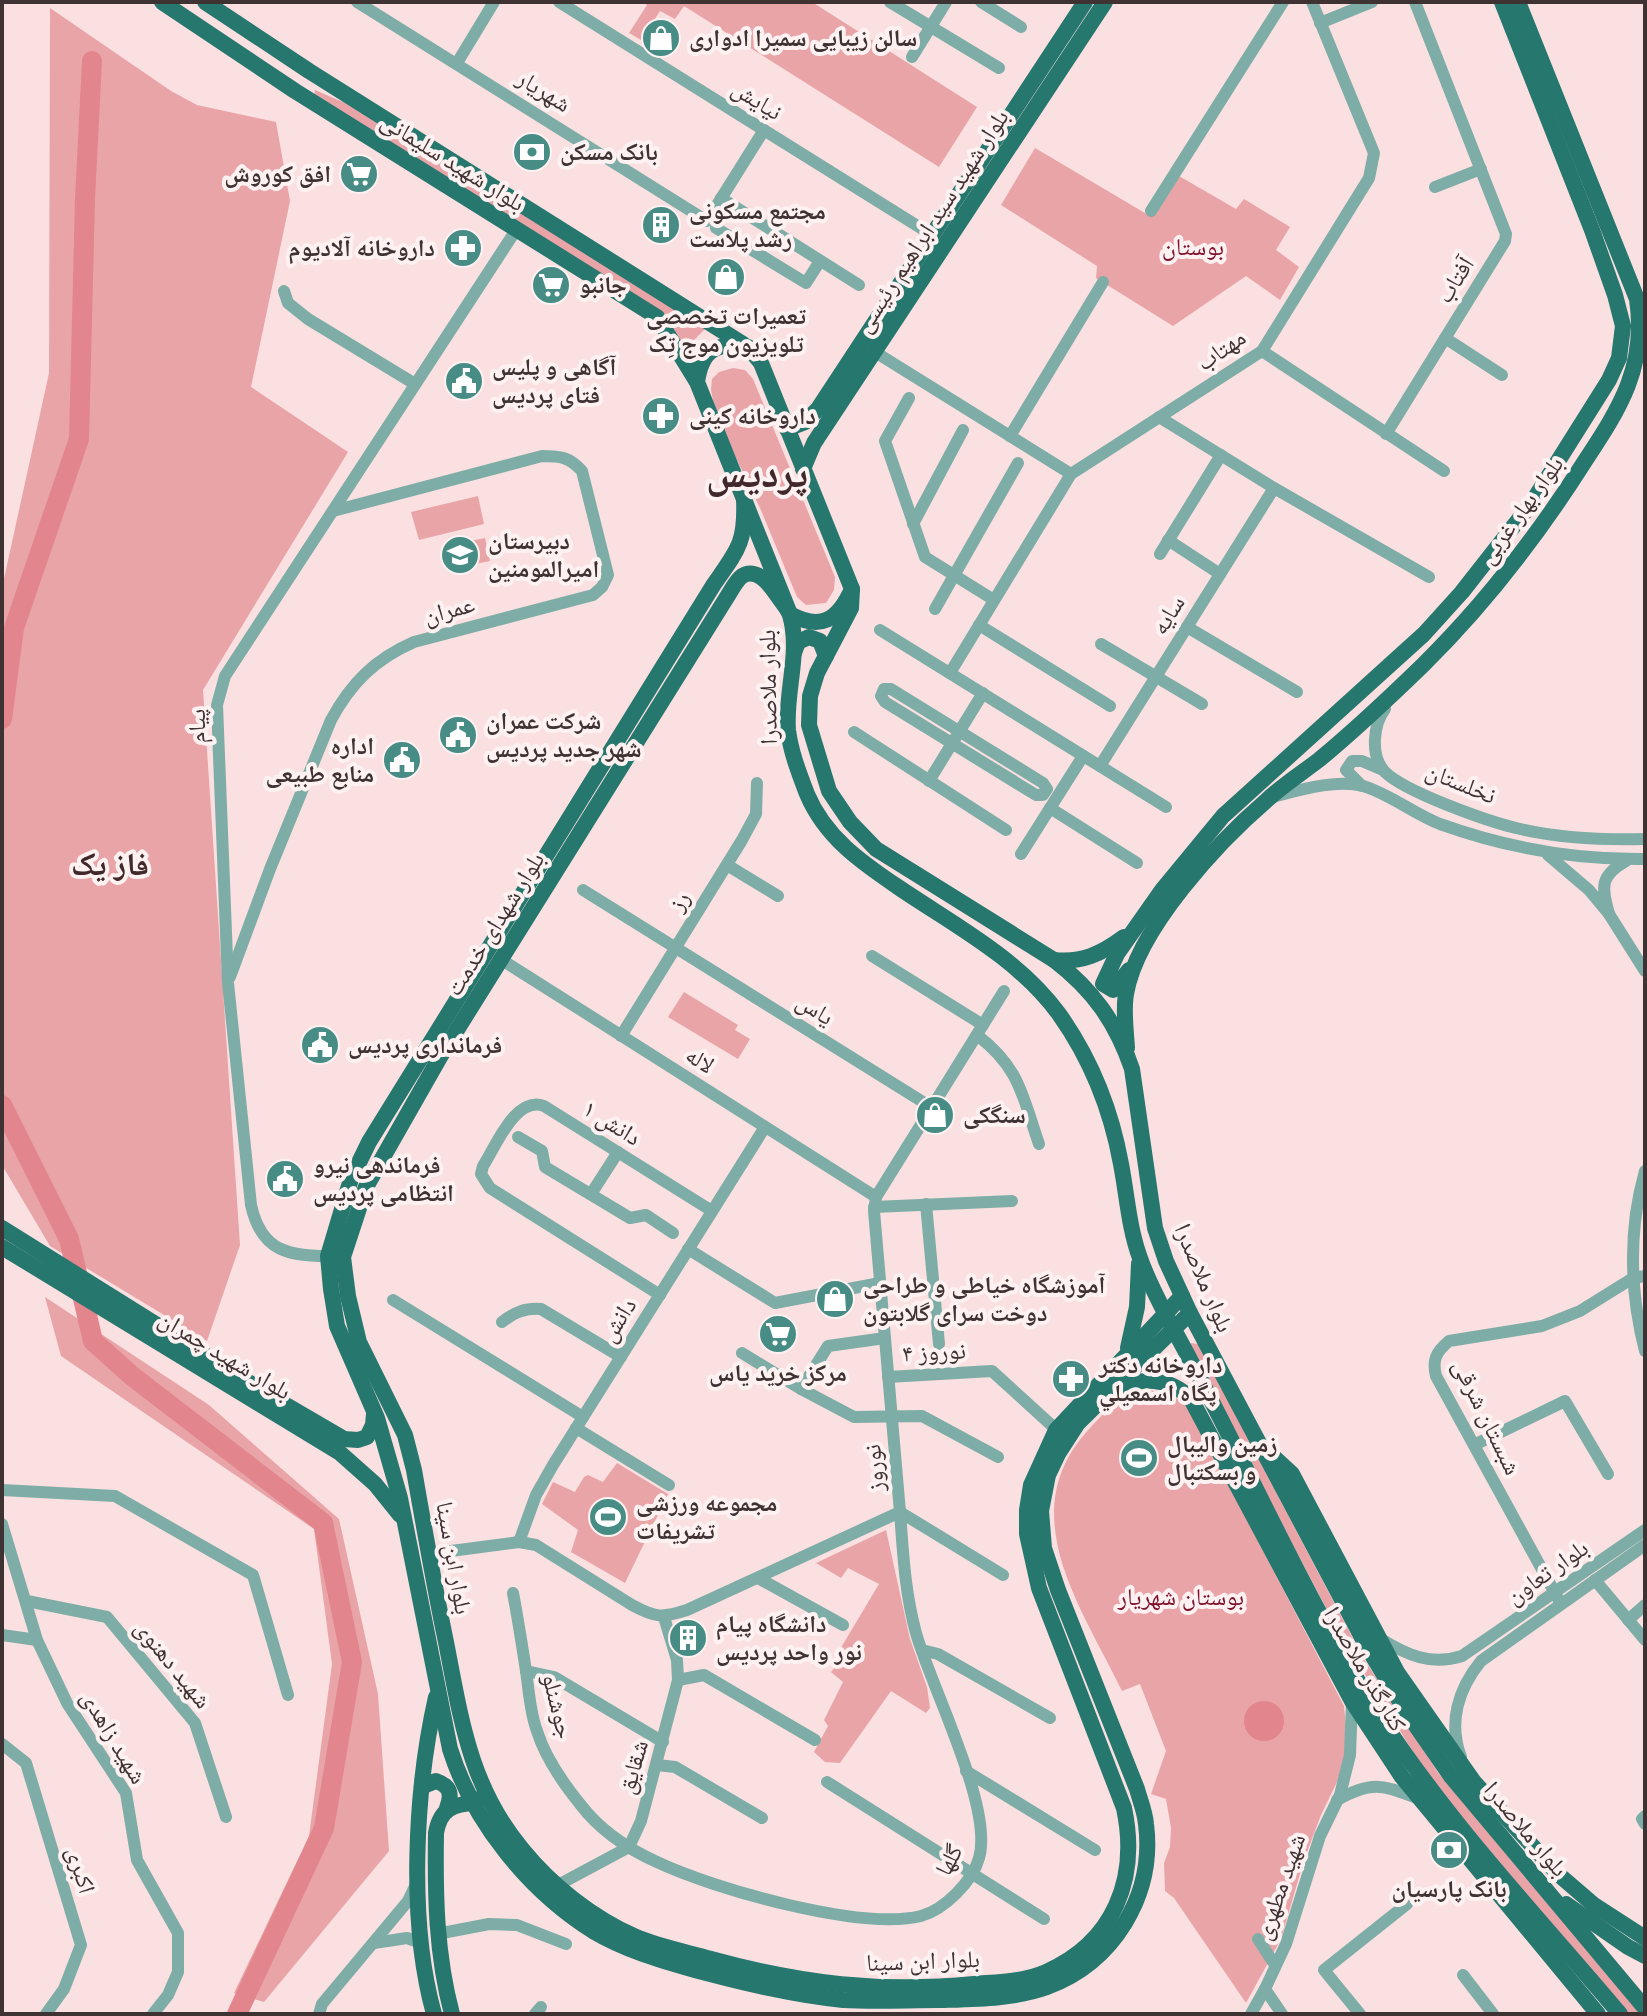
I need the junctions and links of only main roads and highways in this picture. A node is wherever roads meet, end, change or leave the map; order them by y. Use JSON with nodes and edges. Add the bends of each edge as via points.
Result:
{"nodes":[{"id":1,"x":162,"y":2,"type":"edge"},
{"id":2,"x":205,"y":2,"type":"edge"},
{"id":3,"x":1085,"y":2,"type":"edge"},
{"id":4,"x":1105,"y":2,"type":"edge"},
{"id":5,"x":1502,"y":2,"type":"edge"},
{"id":6,"x":1518,"y":2,"type":"edge"},
{"id":7,"x":309,"y":71,"type":"junction"},
{"id":8,"x":295,"y":91,"type":"junction"},
{"id":9,"x":939,"y":239,"type":"junction"},
{"id":10,"x":748,"y":347,"type":"junction"},
{"id":11,"x":697,"y":382,"type":"junction"},
{"id":12,"x":787,"y":429,"type":"junction"},
{"id":13,"x":803,"y":469,"type":"junction"},
{"id":14,"x":744,"y":499,"type":"junction"},
{"id":15,"x":852,"y":589,"type":"junction"},
{"id":16,"x":790,"y":614,"type":"junction"},
{"id":17,"x":794,"y":653,"type":"junction"},
{"id":18,"x":826,"y":656,"type":"junction"},
{"id":19,"x":1141,"y":939,"type":"junction"},
{"id":20,"x":1054,"y":960,"type":"junction"},
{"id":21,"x":1127,"y":1054,"type":"junction"},
{"id":22,"x":3,"y":1229,"type":"edge"},
{"id":23,"x":2,"y":1247,"type":"edge"},
{"id":24,"x":335,"y":1257,"type":"junction"},
{"id":25,"x":1139,"y":1258,"type":"junction"},
{"id":26,"x":1182,"y":1296,"type":"junction"},
{"id":27,"x":1165,"y":1312,"type":"junction"},
{"id":28,"x":1190,"y":1313,"type":"junction"},
{"id":29,"x":1174,"y":1329,"type":"junction"},
{"id":30,"x":1147,"y":1330,"type":"junction"},
{"id":31,"x":1161,"y":1342,"type":"junction"},
{"id":32,"x":1130,"y":1349,"type":"junction"},
{"id":33,"x":1103,"y":1396,"type":"junction"},
{"id":34,"x":384,"y":1429,"type":"junction"},
{"id":35,"x":1061,"y":1434,"type":"junction"},
{"id":36,"x":1257,"y":1441,"type":"junction"},
{"id":37,"x":357,"y":1466,"type":"junction"},
{"id":38,"x":414,"y":1470,"type":"junction"},
{"id":39,"x":1241,"y":1474,"type":"junction"},
{"id":40,"x":392,"y":1475,"type":"junction"},
{"id":41,"x":406,"y":1524,"type":"junction"},
{"id":42,"x":1325,"y":1536,"type":"junction"},
{"id":43,"x":1293,"y":1574,"type":"junction"},
{"id":44,"x":1332,"y":1582,"type":"junction"},
{"id":45,"x":439,"y":1688,"type":"junction"},
{"id":46,"x":423,"y":1786,"type":"junction"},
{"id":47,"x":480,"y":1799,"type":"junction"},
{"id":48,"x":1490,"y":1801,"type":"junction"},
{"id":49,"x":447,"y":1808,"type":"junction"},
{"id":50,"x":1541,"y":1884,"type":"junction"},
{"id":51,"x":1645,"y":1938,"type":"edge"},
{"id":52,"x":1645,"y":1956,"type":"edge"},
{"id":53,"x":1645,"y":2008,"type":"edge"},
{"id":54,"x":434,"y":2014,"type":"edge"},
{"id":55,"x":452,"y":2014,"type":"edge"},
{"id":56,"x":1598,"y":2014,"type":"edge"},
{"id":57,"x":1620,"y":2014,"type":"edge"}],
"edges":[{"from":1,"to":8,"type":"main road","name":"بلوار شهید سلیمانی"},
{"from":2,"to":7,"type":"main road"},
{"from":3,"to":9,"type":"main road","name":"بلوار شهید سید ابراهیم رئیسی"},
{"from":4,"to":9,"type":"main road","name":"بلوار شهید سید ابراهیم رئیسی"},
{"from":5,"to":19,"type":"main road","name":"بلوار بهار غربی","via":[[1615,295],[1623,326],[1619,358],[1531,504],[1462,592],[1424,634],[1223,816],[1188,855]]},
{"from":6,"to":19,"type":"main road","name":"بلوار بهار غربی","via":[[1637,299],[1642,342],[1634,375],[1609,425],[1547,521],[1487,598],[1421,667],[1236,828]]},
{"from":7,"to":8,"type":"main road"},
{"from":7,"to":10,"type":"main road"},
{"from":8,"to":11,"type":"main road","name":"بلوار شهید سلیمانی","via":[[657,317]]},
{"from":9,"to":12,"type":"main road","name":"بلوار شهید سید ابراهیم رئیسی","via":[[818,409]]},
{"from":9,"to":13,"type":"main road","name":"بلوار شهید سید ابراهیم رئیسی"},
{"from":10,"to":11,"type":"main road","via":[[716,348],[704,357]]},
{"from":10,"to":12,"type":"main road","via":[[761,363]]},
{"from":11,"to":14,"type":"main road","name":"بلوار شهید سلیمانی"},
{"from":12,"to":13,"type":"main road"},
{"from":13,"to":15,"type":"main road"},
{"from":14,"to":16,"type":"main road","name":"بلوار شهید سلیمانی"},
{"from":14,"to":24,"type":"main road","name":"بلوار شهدای خدمت","via":[[745,526],[736,553],[369,1142],[351,1179]]},
{"from":15,"to":16,"type":"main road","via":[[843,608],[826,622],[804,622]]},
{"from":15,"to":18,"type":"main road","name":"بلوار ملاصدرا","via":[[851,608]]},
{"from":16,"to":17,"type":"main road","name":"بلوار ملاصدرا"},
{"from":16,"to":24,"type":"main road","name":"بلوار شهدای خدمت","via":[[769,583],[748,572],[741,575],[381,1157]]},
{"from":17,"to":18,"type":"main road","via":[[798,642],[809,637],[820,641]]},
{"from":17,"to":25,"type":"main road","name":"بلوار ملاصدرا","via":[[788,728],[810,801],[830,832],[860,861],[995,951],[1057,1012],[1085,1053],[1100,1089]]},
{"from":18,"to":20,"type":"main road","name":"بلوار ملاصدرا","via":[[810,696],[809,725],[829,791],[850,822],[876,849]]},
{"from":19,"to":20,"type":"main road","via":[[1087,959]]},
{"from":19,"to":21,"type":"main road","via":[[1126,995]]},
{"from":20,"to":21,"type":"main road","name":"بلوار ملاصدرا","via":[[1100,1003]]},
{"from":21,"to":26,"type":"main road","name":"بلوار ملاصدرا","via":[[1155,1228]]},
{"from":22,"to":34,"type":"main road","name":"بلوار شهید چمران","via":[[344,1439],[358,1440]]},
{"from":23,"to":37,"type":"main road","name":"بلوار شهید چمران"},
{"from":24,"to":34,"type":"main road","name":"بلوار شهدای خدمت","via":[[337,1326]]},
{"from":25,"to":27,"type":"main road","name":"بلوار ملاصدرا"},
{"from":25,"to":32,"type":"main road"},
{"from":26,"to":27,"type":"main road","name":"بلوار ابن سینا"},
{"from":26,"to":28,"type":"main road","name":"بلوار ملاصدرا"},
{"from":27,"to":29,"type":"main road","name":"بلوار ملاصدرا"},
{"from":27,"to":30,"type":"main road","name":"بلوار ابن سینا"},
{"from":28,"to":29,"type":"main road","name":"بلوار ابن سینا"},
{"from":28,"to":36,"type":"main road","name":"بلوار ملاصدرا"},
{"from":29,"to":31,"type":"main road","name":"بلوار ابن سینا"},
{"from":29,"to":39,"type":"main road","name":"بلوار ملاصدرا"},
{"from":30,"to":31,"type":"main road","via":[[1156,1325],[1163,1329]]},
{"from":30,"to":32,"type":"main road","name":"بلوار ابن سینا"},
{"from":31,"to":33,"type":"main road","name":"بلوار ابن سینا"},
{"from":32,"to":35,"type":"main road","name":"بلوار ابن سینا"},
{"from":33,"to":35,"type":"main road","name":"بلوار ابن سینا"},
{"from":33,"to":39,"type":"main road","via":[[1138,1381],[1181,1389]]},
{"from":34,"to":38,"type":"main road","name":"بلوار شهدای خدمت"},
{"from":34,"to":40,"type":"main road","name":"بلوار ابن سینا"},
{"from":35,"to":47,"type":"main road","name":"بلوار ابن سینا","via":[[1031,1485],[1027,1522],[1032,1562],[1124,1808],[1130,1851],[1116,1910],[1077,1954],[1023,1979],[904,1988],[817,1983],[760,1972],[638,1938],[610,1924],[558,1885]]},
{"from":35,"to":47,"type":"main road","name":"بلوار ابن سینا","via":[[1043,1493],[1044,1548],[1137,1789],[1147,1839],[1144,1876],[1127,1922],[1086,1967],[1024,1994],[964,2000],[816,1997],[710,1974],[644,1955],[591,1930],[515,1862],[493,1834]]},
{"from":36,"to":42,"type":"main road","via":[[1292,1474]]},
{"from":36,"to":44,"type":"main road","name":"بلوار ملاصدرا"},
{"from":37,"to":40,"type":"main road"},
{"from":37,"to":41,"type":"main road","name":"بلوار شهید چمران"},
{"from":38,"to":40,"type":"main road"},
{"from":38,"to":47,"type":"main road","name":"بلوار ابن سینا","via":[[458,1710]]},
{"from":39,"to":43,"type":"main road","name":"بلوار ملاصدرا"},
{"from":40,"to":41,"type":"main road","name":"بلوار ابن سینا"},
{"from":41,"to":45,"type":"main road","name":"بلوار ابن سینا"},
{"from":42,"to":44,"type":"main road"},
{"from":42,"to":48,"type":"main road","via":[[1397,1672]]},
{"from":43,"to":56,"type":"main road","name":"کنارگذر ملاصدرا","via":[[1352,1701],[1420,1799]]},
{"from":43,"to":57,"type":"main road","name":"بلوار ملاصدرا","via":[[1433,1791]]},
{"from":44,"to":50,"type":"main road","name":"بلوار ملاصدرا","via":[[1405,1710],[1450,1775]]},
{"from":45,"to":46,"type":"main road"},
{"from":45,"to":47,"type":"main road","name":"بلوار ابن سینا","via":[[453,1757],[462,1781]]},
{"from":46,"to":49,"type":"main road","via":[[445,1784],[451,1798]]},
{"from":46,"to":54,"type":"main road","via":[[421,1943]]},
{"from":47,"to":49,"type":"main road"},
{"from":48,"to":50,"type":"main road"},
{"from":48,"to":51,"type":"main road","via":[[1558,1874]]},
{"from":49,"to":55,"type":"main road","via":[[436,1833],[435,1891]]},
{"from":50,"to":52,"type":"main road"},
{"from":50,"to":53,"type":"main road","name":"بلوار ملاصدرا"}]}
